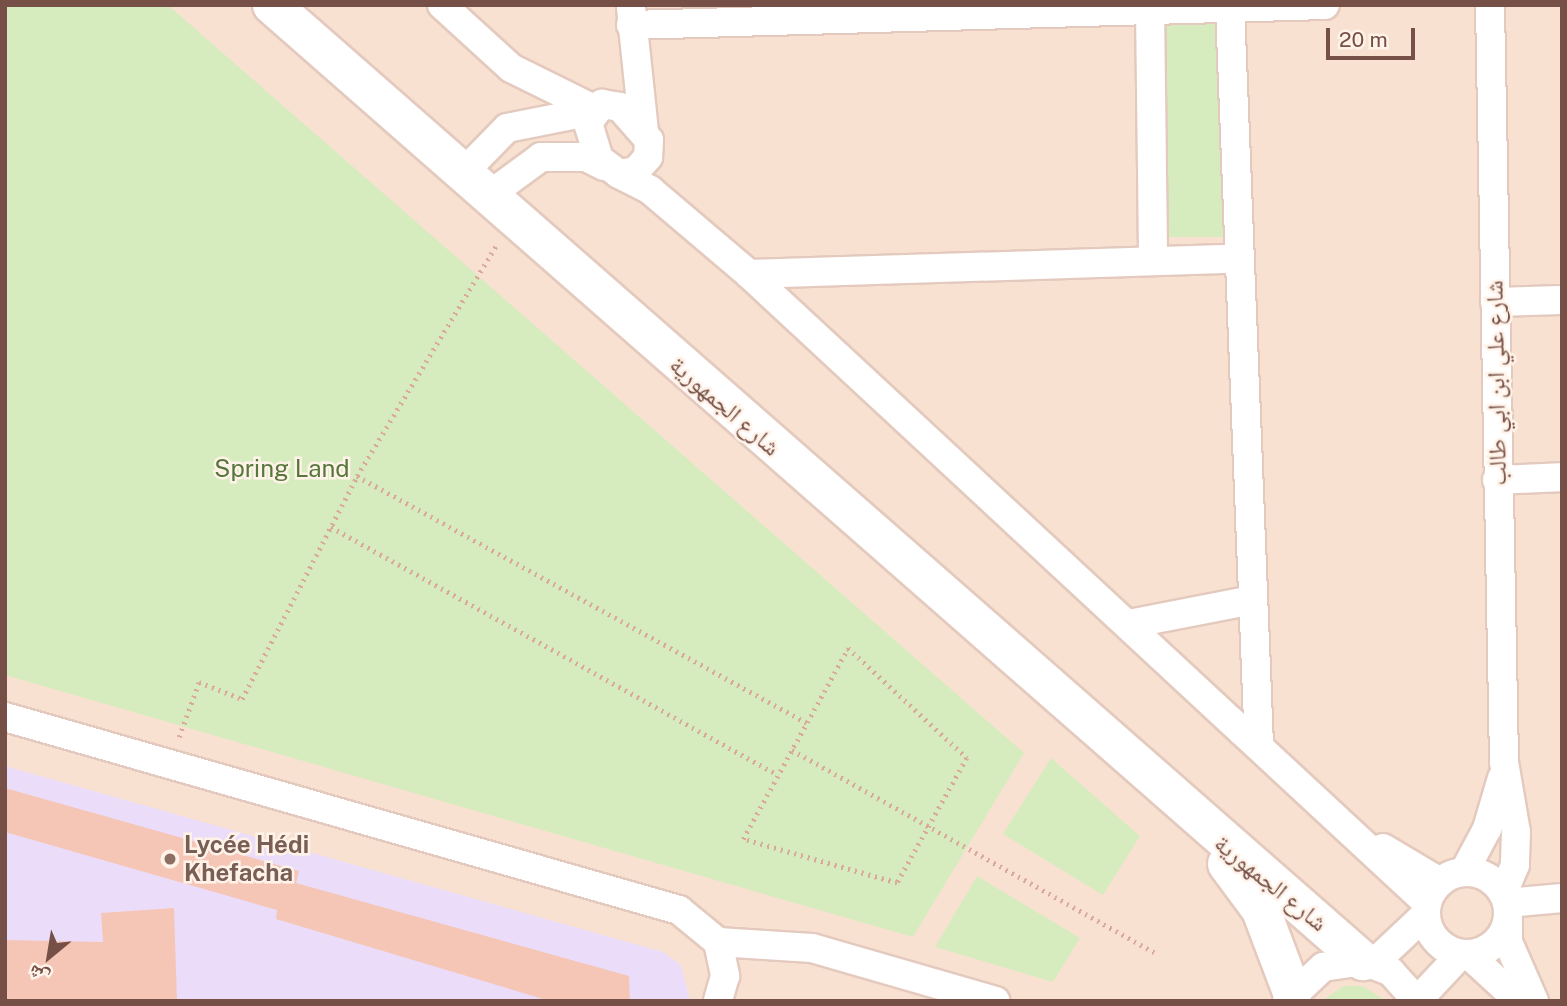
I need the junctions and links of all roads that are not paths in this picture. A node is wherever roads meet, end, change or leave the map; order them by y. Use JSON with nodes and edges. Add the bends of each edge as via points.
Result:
{"nodes":[{"id":1,"x":272,"y":5,"type":"edge"},
{"id":2,"x":442,"y":5,"type":"edge"},
{"id":3,"x":1325,"y":5,"type":"edge"},
{"id":4,"x":1490,"y":5,"type":"edge"},
{"id":5,"x":1150,"y":7,"type":"junction"},
{"id":6,"x":1200,"y":7,"type":"edge"},
{"id":7,"x":1230,"y":8,"type":"junction"},
{"id":8,"x":957,"y":9,"type":"edge"},
{"id":9,"x":631,"y":15,"type":"edge"},
{"id":10,"x":631,"y":55,"type":"junction"},
{"id":11,"x":594,"y":109,"type":"junction"},
{"id":12,"x":647,"y":140,"type":"junction"},
{"id":13,"x":612,"y":170,"type":"junction"},
{"id":14,"x":488,"y":196,"type":"junction"},
{"id":15,"x":690,"y":221,"type":"junction"},
{"id":16,"x":1153,"y":257,"type":"junction"},
{"id":17,"x":1239,"y":259,"type":"junction"},
{"id":18,"x":749,"y":274,"type":"junction"},
{"id":19,"x":1562,"y":300,"type":"edge"},
{"id":20,"x":1494,"y":302,"type":"junction"},
{"id":21,"x":1562,"y":477,"type":"edge"},
{"id":22,"x":1497,"y":480,"type":"junction"},
{"id":23,"x":1253,"y":600,"type":"junction"},
{"id":24,"x":1129,"y":624,"type":"junction"},
{"id":25,"x":5,"y":717,"type":"edge"},
{"id":26,"x":1259,"y":745,"type":"junction"},
{"id":27,"x":1504,"y":762,"type":"junction"},
{"id":28,"x":1179,"y":806,"type":"junction"},
{"id":29,"x":1439,"y":892,"type":"junction"},
{"id":30,"x":1562,"y":898,"type":"edge"},
{"id":31,"x":1506,"y":906,"type":"junction"},
{"id":32,"x":718,"y":942,"type":"junction"},
{"id":33,"x":1464,"y":954,"type":"junction"},
{"id":34,"x":1368,"y":962,"type":"junction"},
{"id":35,"x":1289,"y":996,"type":"edge"},
{"id":36,"x":718,"y":1001,"type":"edge"},
{"id":37,"x":996,"y":1001,"type":"edge"},
{"id":38,"x":1417,"y":1001,"type":"edge"},
{"id":39,"x":1519,"y":1001,"type":"edge"},
{"id":40,"x":1534,"y":1001,"type":"edge"}],
"edges":[{"from":1,"to":14,"type":"street","name":"شارع الجمهورية"},
{"from":2,"to":11,"type":"street","via":[[512,68]]},
{"from":3,"to":7,"type":"street"},
{"from":4,"to":20,"type":"street","name":"شارع علي ابن ابي طالب"},
{"from":5,"to":6,"type":"street"},
{"from":5,"to":8,"type":"street"},
{"from":5,"to":16,"type":"street"},
{"from":6,"to":7,"type":"street"},
{"from":7,"to":17,"type":"street"},
{"from":8,"to":9,"type":"street"},
{"from":9,"to":10,"type":"street"},
{"from":10,"to":11,"type":"street","via":[[614,92]]},
{"from":10,"to":12,"type":"street"},
{"from":11,"to":12,"type":"street","via":[[615,104]]},
{"from":11,"to":13,"type":"street","via":[[589,129]]},
{"from":11,"to":14,"type":"street","via":[[507,128]]},
{"from":12,"to":13,"type":"street","via":[[643,165]]},
{"from":12,"to":15,"type":"street"},
{"from":13,"to":14,"type":"street","via":[[586,156],[541,157]]},
{"from":13,"to":15,"type":"street"},
{"from":14,"to":28,"type":"street","name":"شارع الجمهورية"},
{"from":15,"to":18,"type":"street"},
{"from":16,"to":17,"type":"street"},
{"from":16,"to":18,"type":"street"},
{"from":17,"to":23,"type":"street"},
{"from":18,"to":24,"type":"street"},
{"from":19,"to":20,"type":"street"},
{"from":20,"to":22,"type":"street","name":"شارع علي ابن ابي طالب"},
{"from":21,"to":22,"type":"street"},
{"from":22,"to":27,"type":"street","name":"شارع علي ابن ابي طالب"},
{"from":23,"to":24,"type":"street"},
{"from":23,"to":26,"type":"street"},
{"from":24,"to":26,"type":"street"},
{"from":25,"to":32,"type":"street","via":[[679,910]]},
{"from":26,"to":29,"type":"street","via":[[1359,835]]},
{"from":27,"to":29,"type":"street","name":"شارع علي ابن ابي طالب","via":[[1495,809]]},
{"from":27,"to":31,"type":"street","name":"شارع علي ابن ابي طالب","via":[[1516,831],[1515,865]]},
{"from":28,"to":34,"type":"street","name":"شارع الجمهورية"},
{"from":28,"to":35,"type":"street","name":"شارع الجمهورية","via":[[1261,910]]},
{"from":29,"to":31,"type":"street","via":[[1488,878]]},
{"from":29,"to":33,"type":"street","via":[[1439,943]]},
{"from":29,"to":34,"type":"street","name":"شارع علي ابن ابي طالب"},
{"from":30,"to":31,"type":"street"},
{"from":31,"to":33,"type":"street","via":[[1493,946]]},
{"from":31,"to":40,"type":"street","via":[[1508,942]]},
{"from":32,"to":36,"type":"street","via":[[725,976]]},
{"from":32,"to":37,"type":"street","via":[[812,948]]},
{"from":33,"to":38,"type":"street"},
{"from":33,"to":39,"type":"street"},
{"from":34,"to":35,"type":"street","via":[[1323,967]]},
{"from":34,"to":38,"type":"street","via":[[1406,985]]}]}
